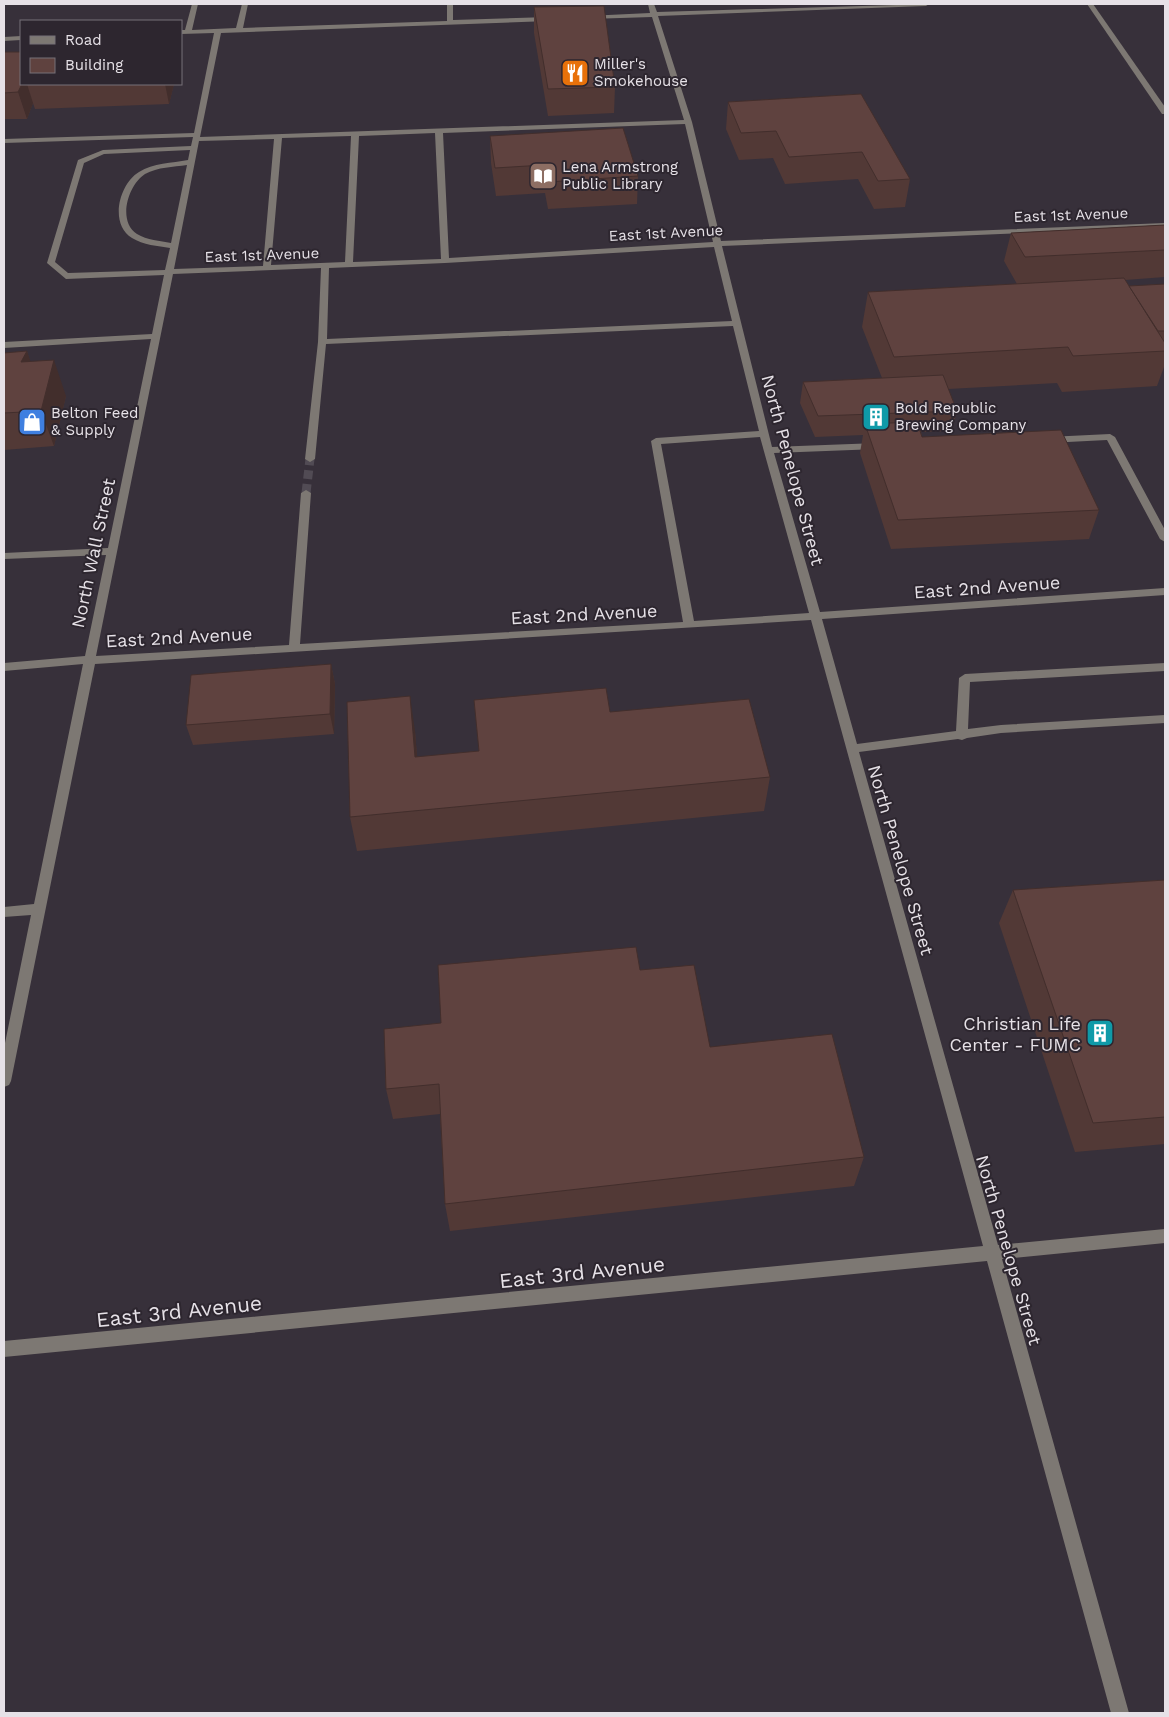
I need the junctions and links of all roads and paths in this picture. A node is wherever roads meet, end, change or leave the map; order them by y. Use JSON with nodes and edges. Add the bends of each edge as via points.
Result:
{"nodes":[{"id":1,"x":196,"y":4,"type":"edge"},
{"id":2,"x":245,"y":4,"type":"edge"},
{"id":3,"x":450,"y":4,"type":"edge"},
{"id":4,"x":926,"y":4,"type":"edge"},
{"id":5,"x":1090,"y":4,"type":"edge"},
{"id":6,"x":653,"y":9,"type":"edge"},
{"id":7,"x":557,"y":18,"type":"edge"},
{"id":8,"x":576,"y":18,"type":"edge"},
{"id":9,"x":450,"y":23,"type":"junction"},
{"id":10,"x":239,"y":30,"type":"junction"},
{"id":11,"x":218,"y":31,"type":"junction"},
{"id":12,"x":185,"y":32,"type":"edge"},
{"id":13,"x":4,"y":38,"type":"edge"},
{"id":14,"x":20,"y":38,"type":"edge"},
{"id":15,"x":1165,"y":112,"type":"edge"},
{"id":16,"x":688,"y":122,"type":"junction"},
{"id":17,"x":439,"y":130,"type":"junction"},
{"id":18,"x":355,"y":133,"type":"junction"},
{"id":19,"x":278,"y":136,"type":"junction"},
{"id":20,"x":4,"y":141,"type":"edge"},
{"id":21,"x":195,"y":141,"type":"junction"},
{"id":22,"x":191,"y":162,"type":"junction"},
{"id":23,"x":1165,"y":225,"type":"edge"},
{"id":24,"x":716,"y":244,"type":"junction"},
{"id":25,"x":174,"y":246,"type":"junction"},
{"id":26,"x":445,"y":260,"type":"junction"},
{"id":27,"x":349,"y":264,"type":"junction"},
{"id":28,"x":325,"y":266,"type":"junction"},
{"id":29,"x":266,"y":268,"type":"junction"},
{"id":30,"x":169,"y":272,"type":"junction"},
{"id":31,"x":736,"y":323,"type":"junction"},
{"id":32,"x":156,"y":336,"type":"junction"},
{"id":33,"x":322,"y":342,"type":"junction"},
{"id":34,"x":4,"y":345,"type":"edge"},
{"id":35,"x":764,"y":434,"type":"junction"},
{"id":36,"x":1042,"y":440,"type":"edge"},
{"id":37,"x":885,"y":446,"type":"edge"},
{"id":38,"x":768,"y":450,"type":"junction"},
{"id":39,"x":310,"y":460,"type":"tunnel mouth"},
{"id":40,"x":306,"y":492,"type":"tunnel mouth"},
{"id":41,"x":1165,"y":539,"type":"edge"},
{"id":42,"x":112,"y":551,"type":"junction"},
{"id":43,"x":4,"y":556,"type":"edge"},
{"id":44,"x":1165,"y":591,"type":"edge"},
{"id":45,"x":816,"y":617,"type":"junction"},
{"id":46,"x":689,"y":625,"type":"junction"},
{"id":47,"x":294,"y":648,"type":"junction"},
{"id":48,"x":89,"y":660,"type":"junction"},
{"id":49,"x":4,"y":667,"type":"edge"},
{"id":50,"x":1165,"y":667,"type":"edge"},
{"id":51,"x":1165,"y":719,"type":"edge"},
{"id":52,"x":962,"y":736,"type":"junction"},
{"id":53,"x":852,"y":749,"type":"junction"},
{"id":54,"x":39,"y":909,"type":"junction"},
{"id":55,"x":4,"y":912,"type":"edge"},
{"id":56,"x":4,"y":1081,"type":"edge"},
{"id":57,"x":1165,"y":1236,"type":"edge"},
{"id":58,"x":992,"y":1253,"type":"junction"},
{"id":59,"x":4,"y":1349,"type":"edge"},
{"id":60,"x":1120,"y":1713,"type":"edge"}],
"edges":[{"from":1,"to":12,"type":"street"},
{"from":2,"to":10,"type":"street"},
{"from":3,"to":9,"type":"street"},
{"from":4,"to":6,"type":"street"},
{"from":5,"to":15,"type":"street"},
{"from":6,"to":8,"type":"street"},
{"from":6,"to":16,"type":"street","name":"North Penelope Street"},
{"from":7,"to":9,"type":"street"},
{"from":9,"to":10,"type":"street"},
{"from":10,"to":11,"type":"street"},
{"from":11,"to":12,"type":"street"},
{"from":11,"to":21,"type":"street","name":"North Wall Street"},
{"from":13,"to":14,"type":"street"},
{"from":16,"to":17,"type":"street"},
{"from":16,"to":24,"type":"street","name":"North Penelope Street"},
{"from":17,"to":18,"type":"street"},
{"from":17,"to":26,"type":"street"},
{"from":18,"to":19,"type":"street"},
{"from":18,"to":27,"type":"street"},
{"from":19,"to":21,"type":"street"},
{"from":19,"to":29,"type":"street"},
{"from":20,"to":21,"type":"street"},
{"from":21,"to":22,"type":"street","name":"North Wall Street"},
{"from":21,"to":30,"type":"street","name":"East 1st Avenue","via":[[103,152],[81,162],[52,263],[66,276]]},
{"from":22,"to":25,"type":"street","name":"North Wall Street"},
{"from":22,"to":25,"type":"street","via":[[142,174],[132,182],[124,200],[121,216],[124,226],[134,236],[146,242]]},
{"from":23,"to":24,"type":"street","name":"East 1st Avenue"},
{"from":24,"to":26,"type":"street","name":"East 1st Avenue"},
{"from":24,"to":31,"type":"street","name":"North Penelope Street"},
{"from":25,"to":30,"type":"street","name":"North Wall Street"},
{"from":26,"to":27,"type":"street","name":"East 1st Avenue"},
{"from":27,"to":28,"type":"street","name":"East 1st Avenue"},
{"from":28,"to":29,"type":"street","name":"East 1st Avenue"},
{"from":28,"to":33,"type":"street"},
{"from":29,"to":30,"type":"street","name":"East 1st Avenue"},
{"from":30,"to":32,"type":"street","name":"North Wall Street"},
{"from":31,"to":33,"type":"street"},
{"from":31,"to":35,"type":"street","name":"North Penelope Street"},
{"from":32,"to":34,"type":"street"},
{"from":32,"to":42,"type":"street","name":"North Wall Street"},
{"from":33,"to":39,"type":"street"},
{"from":35,"to":38,"type":"street","name":"North Penelope Street"},
{"from":35,"to":46,"type":"street","via":[[656,441]]},
{"from":36,"to":41,"type":"street","via":[[1110,438]]},
{"from":37,"to":38,"type":"street"},
{"from":38,"to":45,"type":"street","name":"North Penelope Street"},
{"from":40,"to":47,"type":"street"},
{"from":42,"to":43,"type":"street"},
{"from":42,"to":48,"type":"street","name":"North Wall Street"},
{"from":44,"to":45,"type":"street","name":"East 2nd Avenue"},
{"from":45,"to":46,"type":"street","name":"East 2nd Avenue"},
{"from":45,"to":53,"type":"street","name":"North Penelope Street"},
{"from":46,"to":47,"type":"street","name":"East 2nd Avenue"},
{"from":47,"to":48,"type":"street","name":"East 2nd Avenue"},
{"from":48,"to":49,"type":"street","name":"East 2nd Avenue"},
{"from":48,"to":54,"type":"street","name":"North Wall Street"},
{"from":50,"to":52,"type":"street","via":[[965,678]]},
{"from":51,"to":52,"type":"street","via":[[1001,730]]},
{"from":52,"to":53,"type":"street"},
{"from":53,"to":58,"type":"street","name":"North Penelope Street"},
{"from":54,"to":55,"type":"street"},
{"from":54,"to":56,"type":"street","name":"North Wall Street"},
{"from":57,"to":58,"type":"street","name":"East 3rd Avenue"},
{"from":58,"to":59,"type":"street","name":"East 3rd Avenue"},
{"from":58,"to":60,"type":"street","name":"North Penelope Street"}]}
